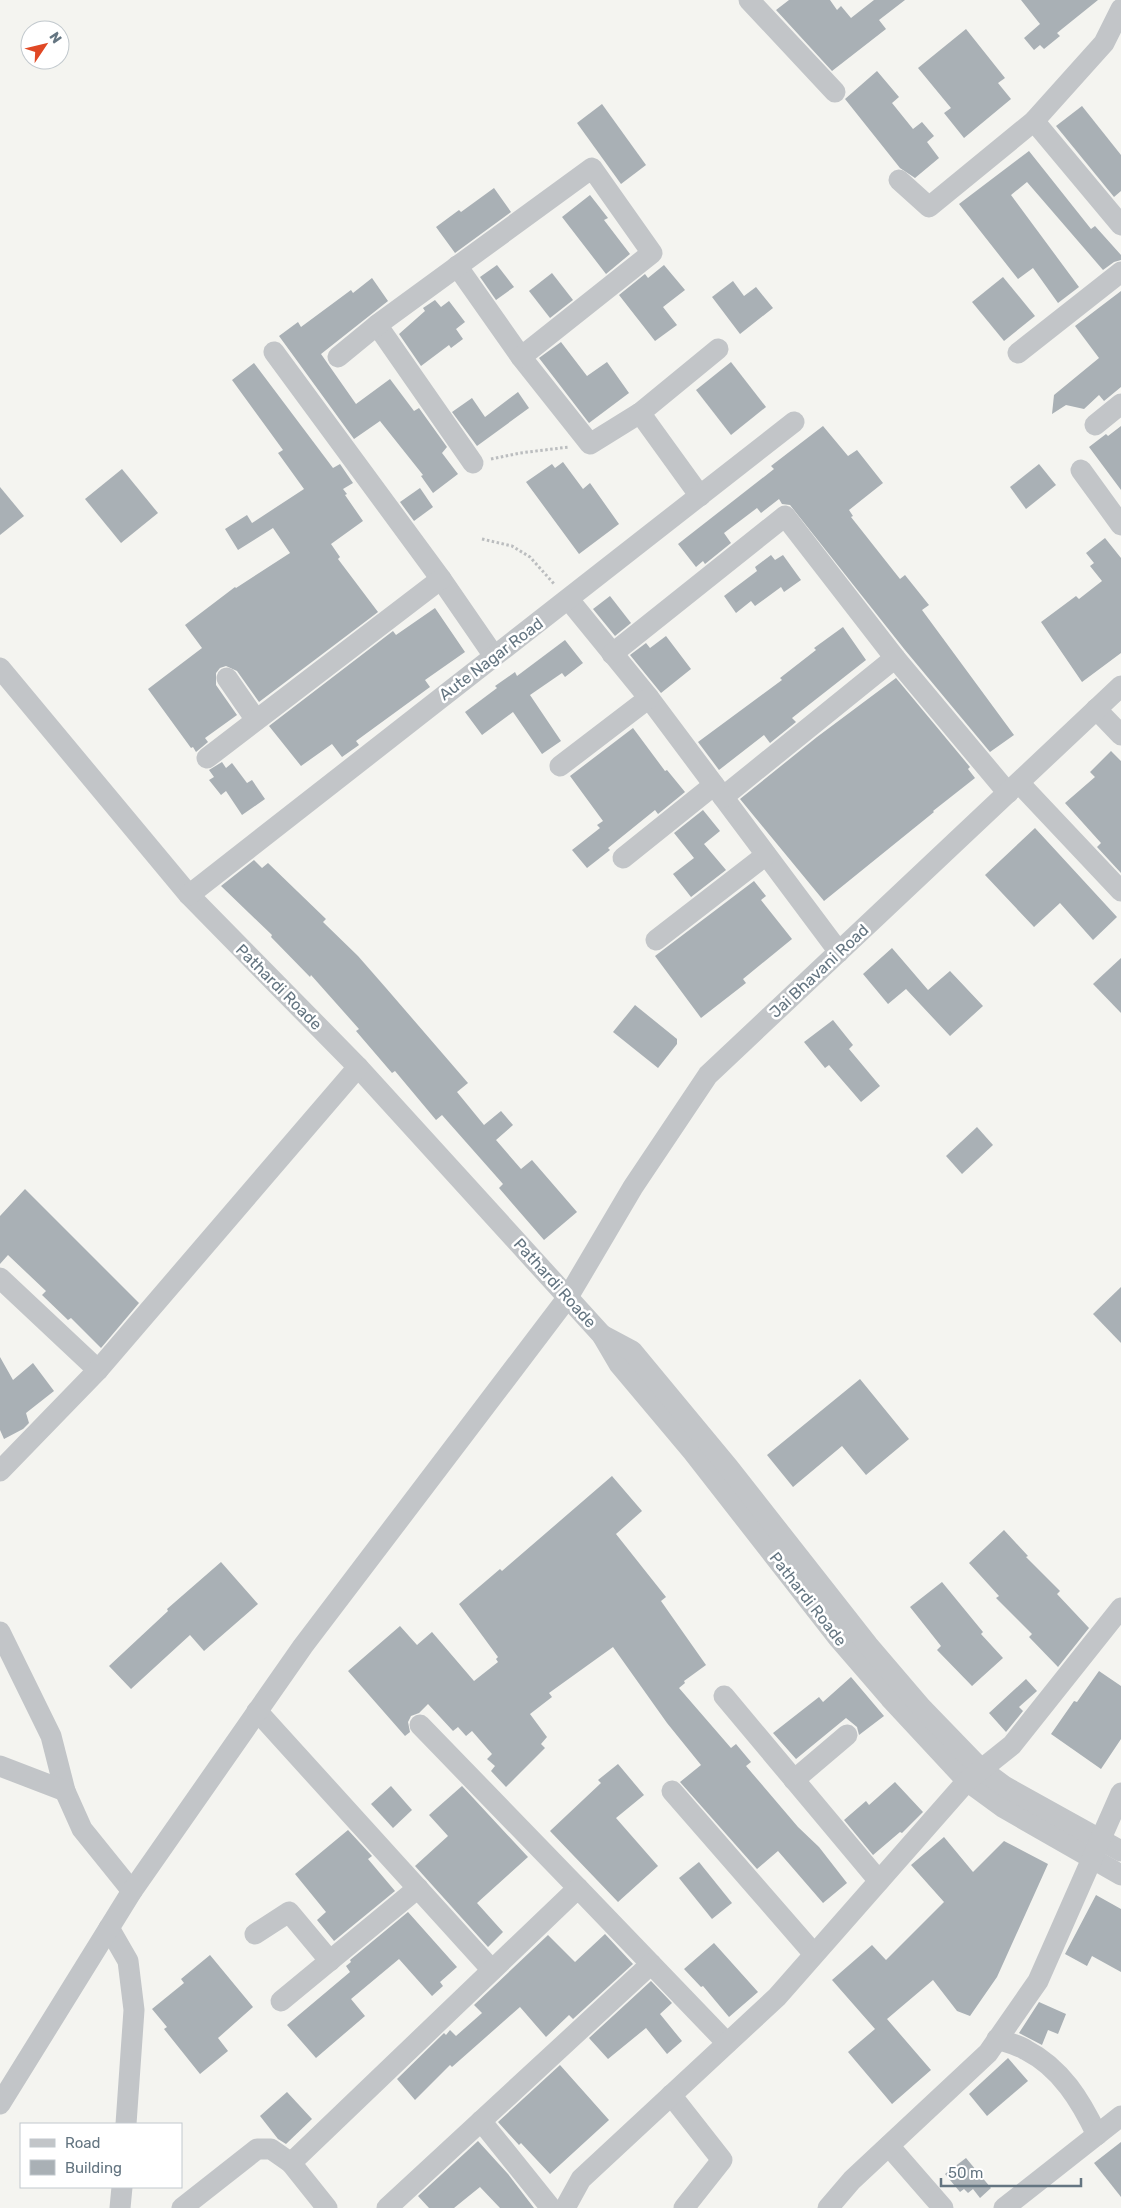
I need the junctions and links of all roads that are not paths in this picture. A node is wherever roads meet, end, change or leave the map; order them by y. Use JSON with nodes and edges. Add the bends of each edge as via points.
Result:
{"nodes":[{"id":1,"x":759,"y":4,"type":"edge"},
{"id":2,"x":1121,"y":9,"type":"edge"},
{"id":3,"x":835,"y":92,"type":"dead end"},
{"id":4,"x":1034,"y":121,"type":"junction"},
{"id":5,"x":900,"y":180,"type":"dead end"},
{"id":6,"x":1121,"y":225,"type":"edge"},
{"id":7,"x":457,"y":266,"type":"junction"},
{"id":8,"x":1121,"y":272,"type":"edge"},
{"id":9,"x":377,"y":325,"type":"junction"},
{"id":10,"x":718,"y":349,"type":"dead end"},
{"id":11,"x":274,"y":352,"type":"dead end"},
{"id":12,"x":1018,"y":353,"type":"dead end"},
{"id":13,"x":338,"y":356,"type":"dead end"},
{"id":14,"x":521,"y":357,"type":"junction"},
{"id":15,"x":1121,"y":404,"type":"edge"},
{"id":16,"x":640,"y":413,"type":"junction"},
{"id":17,"x":794,"y":422,"type":"dead end"},
{"id":18,"x":1095,"y":425,"type":"dead end"},
{"id":19,"x":473,"y":463,"type":"road end"},
{"id":20,"x":1081,"y":470,"type":"dead end"},
{"id":21,"x":700,"y":496,"type":"junction"},
{"id":22,"x":1121,"y":525,"type":"edge"},
{"id":23,"x":441,"y":579,"type":"junction"},
{"id":24,"x":569,"y":600,"type":"junction"},
{"id":25,"x":612,"y":654,"type":"junction"},
{"id":26,"x":494,"y":656,"type":"junction"},
{"id":27,"x":895,"y":658,"type":"junction"},
{"id":28,"x":0,"y":668,"type":"edge"},
{"id":29,"x":227,"y":678,"type":"dead end"},
{"id":30,"x":1121,"y":686,"type":"edge"},
{"id":31,"x":649,"y":698,"type":"junction"},
{"id":32,"x":1096,"y":709,"type":"junction"},
{"id":33,"x":256,"y":720,"type":"junction"},
{"id":34,"x":1121,"y":736,"type":"edge"},
{"id":35,"x":207,"y":758,"type":"dead end"},
{"id":36,"x":560,"y":766,"type":"dead end"},
{"id":37,"x":1013,"y":788,"type":"junction"},
{"id":38,"x":718,"y":791,"type":"junction"},
{"id":39,"x":766,"y":855,"type":"junction"},
{"id":40,"x":623,"y":858,"type":"dead end"},
{"id":41,"x":1121,"y":891,"type":"edge"},
{"id":42,"x":189,"y":895,"type":"junction"},
{"id":43,"x":656,"y":940,"type":"dead end"},
{"id":44,"x":839,"y":952,"type":"junction"},
{"id":45,"x":358,"y":1068,"type":"junction"},
{"id":46,"x":0,"y":1278,"type":"edge"},
{"id":47,"x":568,"y":1297,"type":"junction"},
{"id":48,"x":98,"y":1370,"type":"junction"},
{"id":49,"x":0,"y":1471,"type":"edge"},
{"id":50,"x":1121,"y":1608,"type":"edge"},
{"id":51,"x":0,"y":1632,"type":"edge"},
{"id":52,"x":724,"y":1696,"type":"dead end"},
{"id":53,"x":257,"y":1711,"type":"junction"},
{"id":54,"x":420,"y":1725,"type":"dead end"},
{"id":55,"x":847,"y":1735,"type":"dead end"},
{"id":56,"x":0,"y":1766,"type":"edge"},
{"id":57,"x":974,"y":1775,"type":"junction"},
{"id":58,"x":794,"y":1780,"type":"junction"},
{"id":59,"x":65,"y":1791,"type":"junction"},
{"id":60,"x":672,"y":1792,"type":"dead end"},
{"id":61,"x":1121,"y":1793,"type":"edge"},
{"id":62,"x":1095,"y":1848,"type":"junction"},
{"id":63,"x":1121,"y":1851,"type":"edge"},
{"id":64,"x":1121,"y":1875,"type":"edge"},
{"id":65,"x":879,"y":1881,"type":"junction"},
{"id":66,"x":418,"y":1888,"type":"junction"},
{"id":67,"x":578,"y":1888,"type":"junction"},
{"id":68,"x":132,"y":1891,"type":"junction"},
{"id":69,"x":109,"y":1928,"type":"junction"},
{"id":70,"x":255,"y":1934,"type":"dead end"},
{"id":71,"x":814,"y":1954,"type":"junction"},
{"id":72,"x":330,"y":1960,"type":"junction"},
{"id":73,"x":651,"y":1964,"type":"junction"},
{"id":74,"x":492,"y":1970,"type":"junction"},
{"id":75,"x":281,"y":2001,"type":"dead end"},
{"id":76,"x":998,"y":2038,"type":"junction"},
{"id":77,"x":727,"y":2043,"type":"junction"},
{"id":78,"x":3,"y":2088,"type":"edge"},
{"id":79,"x":671,"y":2095,"type":"junction"},
{"id":80,"x":1121,"y":2116,"type":"edge"},
{"id":81,"x":481,"y":2121,"type":"junction"},
{"id":82,"x":126,"y":2123,"type":"edge"},
{"id":83,"x":1097,"y":2135,"type":"junction"},
{"id":84,"x":888,"y":2146,"type":"junction"},
{"id":85,"x":291,"y":2164,"type":"junction"},
{"id":86,"x":122,"y":2188,"type":"edge"},
{"id":87,"x":120,"y":2208,"type":"edge"},
{"id":88,"x":182,"y":2208,"type":"edge"},
{"id":89,"x":328,"y":2208,"type":"edge"},
{"id":90,"x":386,"y":2208,"type":"edge"},
{"id":91,"x":551,"y":2208,"type":"edge"},
{"id":92,"x":565,"y":2208,"type":"edge"},
{"id":93,"x":684,"y":2208,"type":"edge"},
{"id":94,"x":828,"y":2208,"type":"edge"},
{"id":95,"x":943,"y":2208,"type":"edge"},
{"id":96,"x":1004,"y":2208,"type":"edge"}],
"edges":[{"from":1,"to":3,"type":"street","via":[[797,52]]},
{"from":2,"to":4,"type":"street","via":[[1104,43]]},
{"from":4,"to":5,"type":"street","via":[[929,207]]},
{"from":4,"to":6,"type":"street"},
{"from":7,"to":9,"type":"street"},
{"from":7,"to":14,"type":"street"},
{"from":7,"to":14,"type":"street","via":[[592,168],[647,246],[652,254]]},
{"from":8,"to":12,"type":"street"},
{"from":9,"to":13,"type":"street"},
{"from":9,"to":19,"type":"street"},
{"from":10,"to":16,"type":"street"},
{"from":11,"to":23,"type":"street"},
{"from":14,"to":16,"type":"street","via":[[590,444]]},
{"from":15,"to":18,"type":"street"},
{"from":16,"to":21,"type":"street"},
{"from":17,"to":21,"type":"street","name":"Aute Nagar Road"},
{"from":20,"to":22,"type":"street"},
{"from":21,"to":24,"type":"street","name":"Aute Nagar Road"},
{"from":23,"to":26,"type":"street"},
{"from":23,"to":33,"type":"street"},
{"from":24,"to":25,"type":"street"},
{"from":24,"to":26,"type":"street","name":"Aute Nagar Road"},
{"from":25,"to":27,"type":"street","via":[[785,516]]},
{"from":25,"to":31,"type":"street"},
{"from":26,"to":42,"type":"street","name":"Aute Nagar Road"},
{"from":27,"to":37,"type":"street"},
{"from":27,"to":38,"type":"street"},
{"from":28,"to":42,"type":"street","name":"Pathardi Roade"},
{"from":29,"to":33,"type":"street"},
{"from":30,"to":32,"type":"street","name":"Jai Bhavani Road"},
{"from":31,"to":36,"type":"street"},
{"from":31,"to":38,"type":"street"},
{"from":32,"to":34,"type":"street"},
{"from":32,"to":37,"type":"street","name":"Jai Bhavani Road"},
{"from":33,"to":35,"type":"street"},
{"from":37,"to":41,"type":"street"},
{"from":37,"to":44,"type":"street","name":"Jai Bhavani Road"},
{"from":38,"to":39,"type":"street"},
{"from":38,"to":40,"type":"street"},
{"from":39,"to":43,"type":"street"},
{"from":39,"to":44,"type":"street"},
{"from":42,"to":45,"type":"street","name":"Pathardi Roade"},
{"from":44,"to":47,"type":"street","name":"Jai Bhavani Road","via":[[708,1075],[633,1187]]},
{"from":45,"to":47,"type":"street","name":"Pathardi Roade"},
{"from":45,"to":48,"type":"street"},
{"from":46,"to":48,"type":"street"},
{"from":47,"to":53,"type":"street","name":"Jai Bhavani Road","via":[[302,1646]]},
{"from":47,"to":57,"type":"street","name":"Pathardi Roade","via":[[602,1335],[619,1364],[693,1452],[839,1639],[890,1698]]},
{"from":48,"to":49,"type":"street"},
{"from":50,"to":57,"type":"street","via":[[1012,1745]]},
{"from":51,"to":59,"type":"street","via":[[51,1736]]},
{"from":52,"to":58,"type":"street"},
{"from":53,"to":66,"type":"street"},
{"from":53,"to":68,"type":"street","name":"Jai Bhavani Road"},
{"from":54,"to":67,"type":"street"},
{"from":55,"to":58,"type":"street"},
{"from":56,"to":59,"type":"street"},
{"from":57,"to":62,"type":"street","name":"Pathardi Roade","via":[[1004,1786]]},
{"from":57,"to":65,"type":"street"},
{"from":58,"to":65,"type":"street"},
{"from":59,"to":68,"type":"street","via":[[82,1829]]},
{"from":60,"to":71,"type":"street"},
{"from":61,"to":62,"type":"street"},
{"from":62,"to":63,"type":"street"},
{"from":62,"to":64,"type":"street"},
{"from":62,"to":76,"type":"street","via":[[1038,1980]]},
{"from":65,"to":71,"type":"street"},
{"from":66,"to":72,"type":"street"},
{"from":66,"to":74,"type":"street"},
{"from":67,"to":73,"type":"street"},
{"from":67,"to":74,"type":"street"},
{"from":68,"to":69,"type":"street","name":"Jai Bhavani Road"},
{"from":69,"to":78,"type":"street","name":"Jai Bhavani Road"},
{"from":69,"to":82,"type":"street","via":[[128,1961],[134,2010]]},
{"from":70,"to":72,"type":"street","via":[[289,1912]]},
{"from":71,"to":77,"type":"street","via":[[776,1997]]},
{"from":72,"to":75,"type":"street"},
{"from":73,"to":77,"type":"street"},
{"from":73,"to":81,"type":"street"},
{"from":74,"to":85,"type":"street"},
{"from":76,"to":83,"type":"street","via":[[1027,2050],[1057,2073],[1081,2102]]},
{"from":76,"to":84,"type":"street","via":[[988,2053]]},
{"from":77,"to":79,"type":"street"},
{"from":79,"to":92,"type":"street","via":[[581,2179]]},
{"from":79,"to":93,"type":"street","via":[[722,2160]]},
{"from":80,"to":83,"type":"street"},
{"from":81,"to":90,"type":"street"},
{"from":81,"to":91,"type":"street"},
{"from":83,"to":96,"type":"street"},
{"from":84,"to":94,"type":"street"},
{"from":84,"to":95,"type":"street"},
{"from":85,"to":88,"type":"street","via":[[271,2149],[257,2150]]},
{"from":85,"to":89,"type":"street"},
{"from":86,"to":87,"type":"street"}]}
